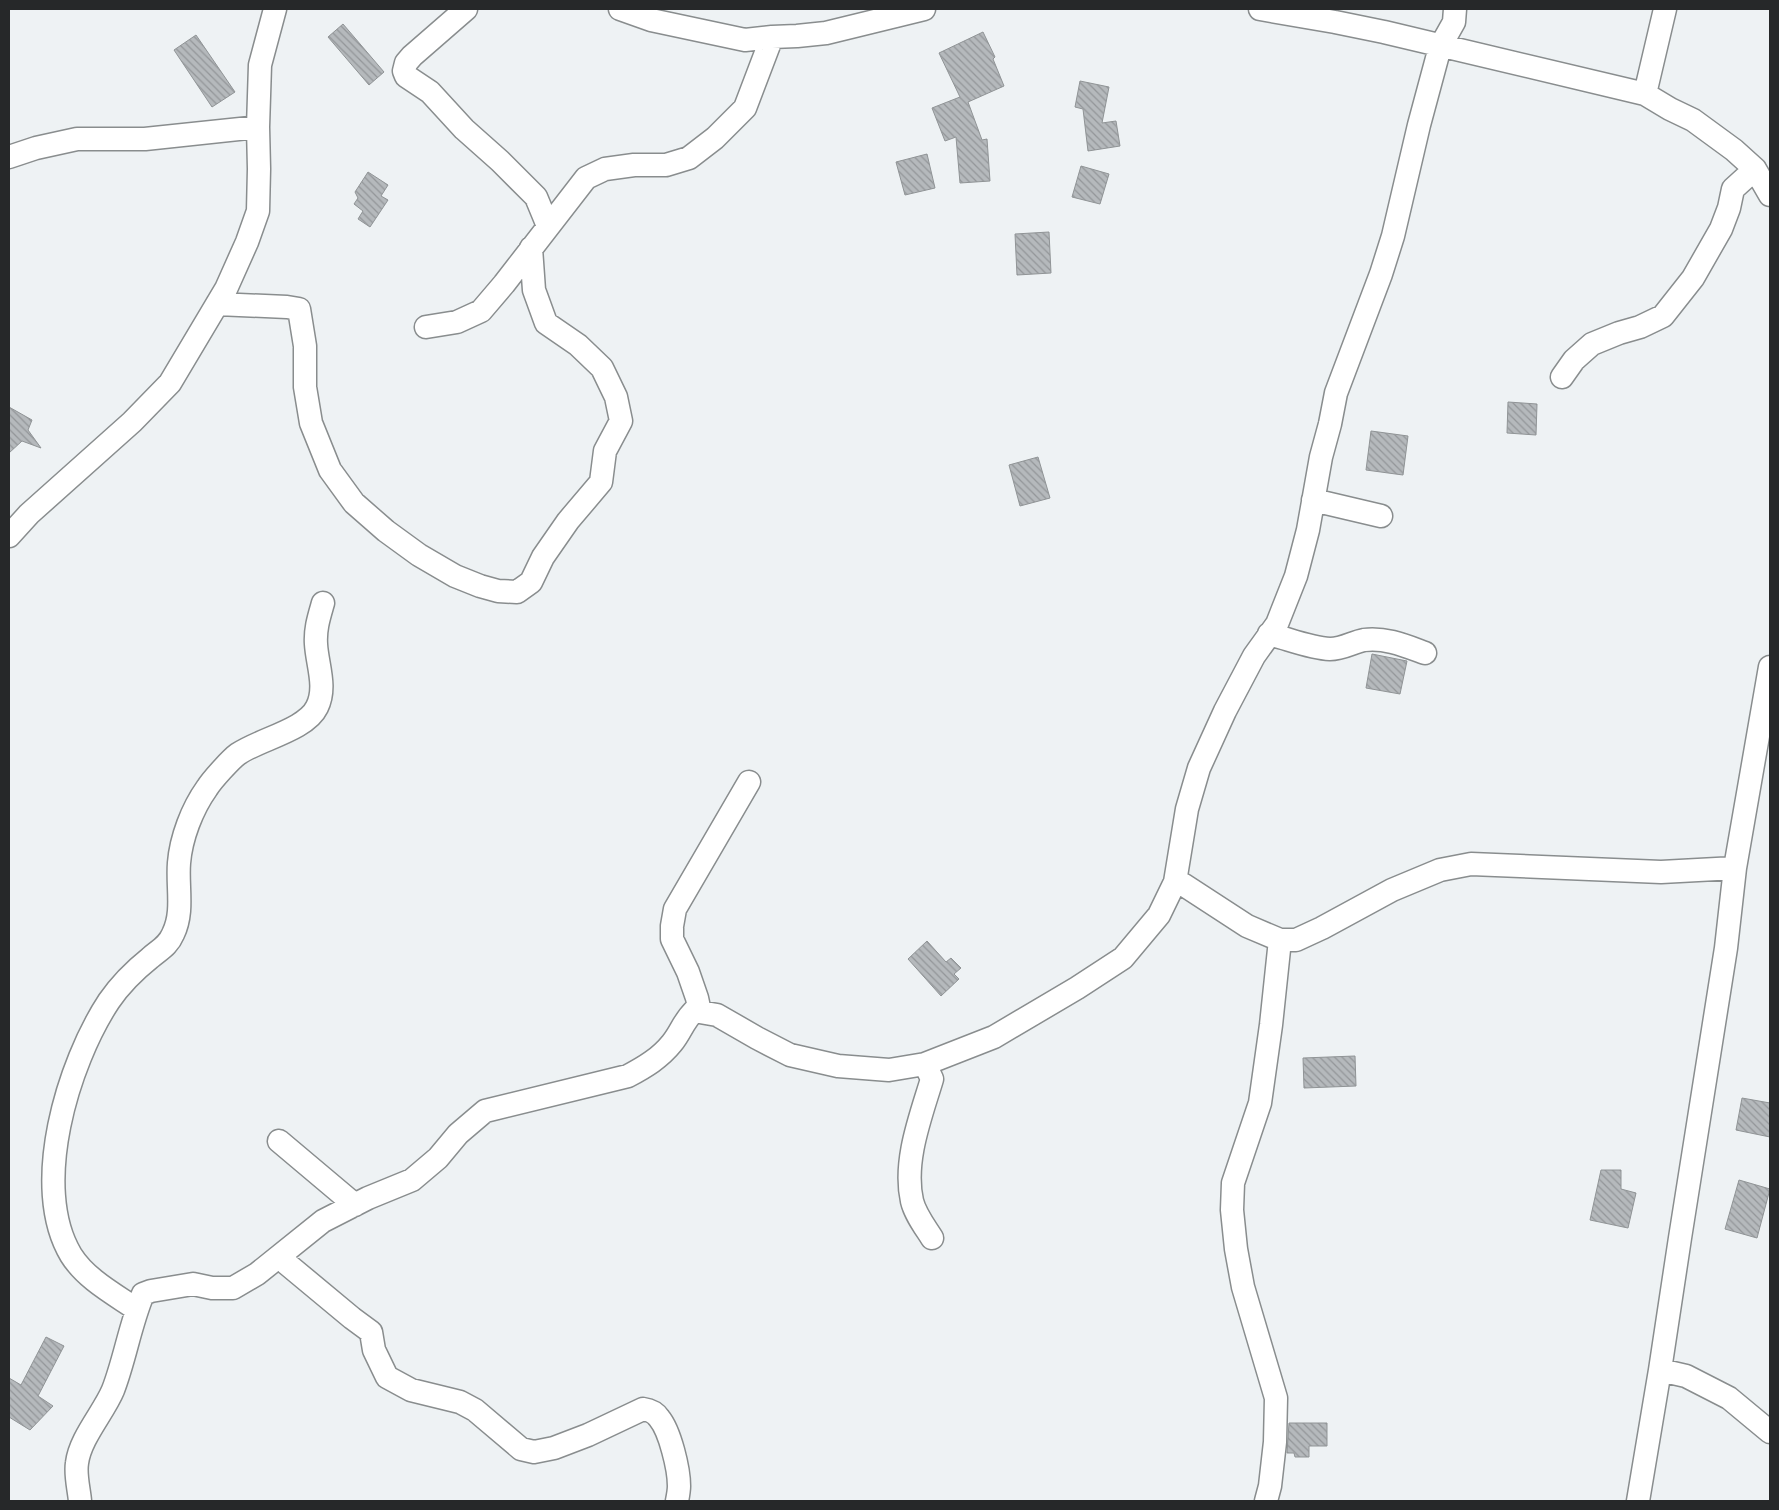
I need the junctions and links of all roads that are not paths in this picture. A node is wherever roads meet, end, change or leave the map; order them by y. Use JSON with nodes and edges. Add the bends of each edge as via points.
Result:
{"nodes":[{"id":1,"x":274,"y":9,"type":"edge"},
{"id":2,"x":466,"y":9,"type":"edge"},
{"id":3,"x":620,"y":9,"type":"edge"},
{"id":4,"x":924,"y":9,"type":"edge"},
{"id":5,"x":1260,"y":9,"type":"edge"},
{"id":6,"x":1455,"y":9,"type":"edge"},
{"id":7,"x":1665,"y":9,"type":"edge"},
{"id":8,"x":772,"y":37,"type":"junction"},
{"id":9,"x":1440,"y":47,"type":"junction"},
{"id":10,"x":1645,"y":94,"type":"junction"},
{"id":11,"x":258,"y":127,"type":"junction"},
{"id":12,"x":9,"y":157,"type":"edge"},
{"id":13,"x":1755,"y":169,"type":"junction"},
{"id":14,"x":1770,"y":195,"type":"edge"},
{"id":15,"x":548,"y":226,"type":"junction"},
{"id":16,"x":531,"y":248,"type":"junction"},
{"id":17,"x":218,"y":304,"type":"junction"},
{"id":18,"x":426,"y":327,"type":"dead end"},
{"id":19,"x":1562,"y":377,"type":"dead end"},
{"id":20,"x":1313,"y":500,"type":"junction"},
{"id":21,"x":1381,"y":516,"type":"dead end"},
{"id":22,"x":9,"y":536,"type":"edge"},
{"id":23,"x":323,"y":602,"type":"dead end"},
{"id":24,"x":1269,"y":634,"type":"junction"},
{"id":25,"x":1425,"y":653,"type":"dead end"},
{"id":26,"x":1770,"y":667,"type":"edge"},
{"id":27,"x":749,"y":782,"type":"dead end"},
{"id":28,"x":1735,"y":868,"type":"junction"},
{"id":29,"x":1175,"y":882,"type":"junction"},
{"id":30,"x":1280,"y":940,"type":"junction"},
{"id":31,"x":700,"y":1012,"type":"junction"},
{"id":32,"x":925,"y":1064,"type":"junction"},
{"id":33,"x":279,"y":1141,"type":"dead end"},
{"id":34,"x":355,"y":1205,"type":"junction"},
{"id":35,"x":932,"y":1238,"type":"dead end"},
{"id":36,"x":280,"y":1256,"type":"junction"},
{"id":37,"x":136,"y":1309,"type":"junction"},
{"id":38,"x":1660,"y":1370,"type":"junction"},
{"id":39,"x":1770,"y":1432,"type":"edge"},
{"id":40,"x":80,"y":1501,"type":"edge"},
{"id":41,"x":677,"y":1501,"type":"edge"},
{"id":42,"x":1266,"y":1501,"type":"edge"},
{"id":43,"x":1638,"y":1501,"type":"edge"}],
"edges":[{"from":1,"to":11,"type":"street","via":[[260,65]]},
{"from":2,"to":15,"type":"street","via":[[412,56],[404,71],[406,76],[430,92],[536,197]]},
{"from":3,"to":8,"type":"street","via":[[651,20],[745,40]]},
{"from":4,"to":8,"type":"street","via":[[826,33]]},
{"from":5,"to":9,"type":"street","via":[[1335,22]]},
{"from":6,"to":9,"type":"street","via":[[1454,22]]},
{"from":7,"to":10,"type":"street"},
{"from":8,"to":15,"type":"street","via":[[745,108],[715,138],[689,158],[666,165],[605,169],[586,178]]},
{"from":9,"to":10,"type":"street"},
{"from":9,"to":20,"type":"street","via":[[1393,236],[1336,393]]},
{"from":10,"to":13,"type":"street","via":[[1693,120]]},
{"from":11,"to":12,"type":"street","via":[[145,139],[77,140]]},
{"from":11,"to":17,"type":"street","via":[[258,211]]},
{"from":13,"to":14,"type":"street"},
{"from":13,"to":19,"type":"street","via":[[1733,189],[1721,229],[1693,278],[1663,316],[1592,344],[1574,360]]},
{"from":15,"to":16,"type":"street"},
{"from":16,"to":17,"type":"street","via":[[534,290],[546,323],[578,345],[602,368],[616,397],[621,421],[605,451],[601,482],[568,521],[531,582],[517,592],[498,591],[455,576],[386,531],[354,503],[330,470],[311,423],[299,309]]},
{"from":16,"to":18,"type":"street","via":[[481,311],[457,322]]},
{"from":17,"to":22,"type":"street","via":[[170,383]]},
{"from":20,"to":21,"type":"street"},
{"from":20,"to":24,"type":"street","via":[[1296,576],[1277,624]]},
{"from":23,"to":37,"type":"street","via":[[316,624],[321,678],[317,707],[296,727],[238,755],[207,788],[182,845],[178,863],[179,911],[174,933],[167,945],[129,976],[109,1000],[93,1029],[64,1104],[57,1131],[54,1182],[58,1221],[72,1255],[92,1279]]},
{"from":24,"to":25,"type":"street","via":[[1332,649],[1380,639]]},
{"from":24,"to":29,"type":"street","via":[[1225,711],[1199,768],[1186,809]]},
{"from":26,"to":28,"type":"street"},
{"from":27,"to":31,"type":"street","via":[[675,909],[672,939],[688,972]]},
{"from":28,"to":30,"type":"street","via":[[1661,872],[1470,864],[1440,870],[1392,890],[1296,940]]},
{"from":28,"to":38,"type":"street","via":[[1726,948]]},
{"from":29,"to":30,"type":"street","via":[[1246,926]]},
{"from":29,"to":32,"type":"street","via":[[1159,915],[1122,958],[994,1037]]},
{"from":30,"to":42,"type":"street","via":[[1260,1103],[1233,1183],[1232,1210],[1243,1287],[1276,1398],[1275,1442]]},
{"from":31,"to":32,"type":"street","via":[[717,1015],[790,1055],[838,1066],[889,1070]]},
{"from":31,"to":34,"type":"street","via":[[694,1011],[685,1020],[672,1043],[650,1064],[628,1076],[485,1111],[412,1180]]},
{"from":32,"to":35,"type":"street","via":[[932,1079],[910,1160],[912,1201]]},
{"from":33,"to":34,"type":"street"},
{"from":34,"to":36,"type":"street","via":[[323,1221]]},
{"from":36,"to":37,"type":"street","via":[[233,1288],[192,1284],[151,1291],[142,1294]]},
{"from":36,"to":41,"type":"street","via":[[371,1332],[374,1350],[387,1378],[411,1390],[460,1402],[475,1410],[521,1449],[534,1452],[554,1448],[642,1409],[654,1413],[666,1430],[676,1462]]},
{"from":37,"to":40,"type":"street","via":[[112,1392],[85,1440],[77,1462]]},
{"from":38,"to":39,"type":"street","via":[[1686,1376],[1729,1398]]},
{"from":38,"to":43,"type":"street"}]}
